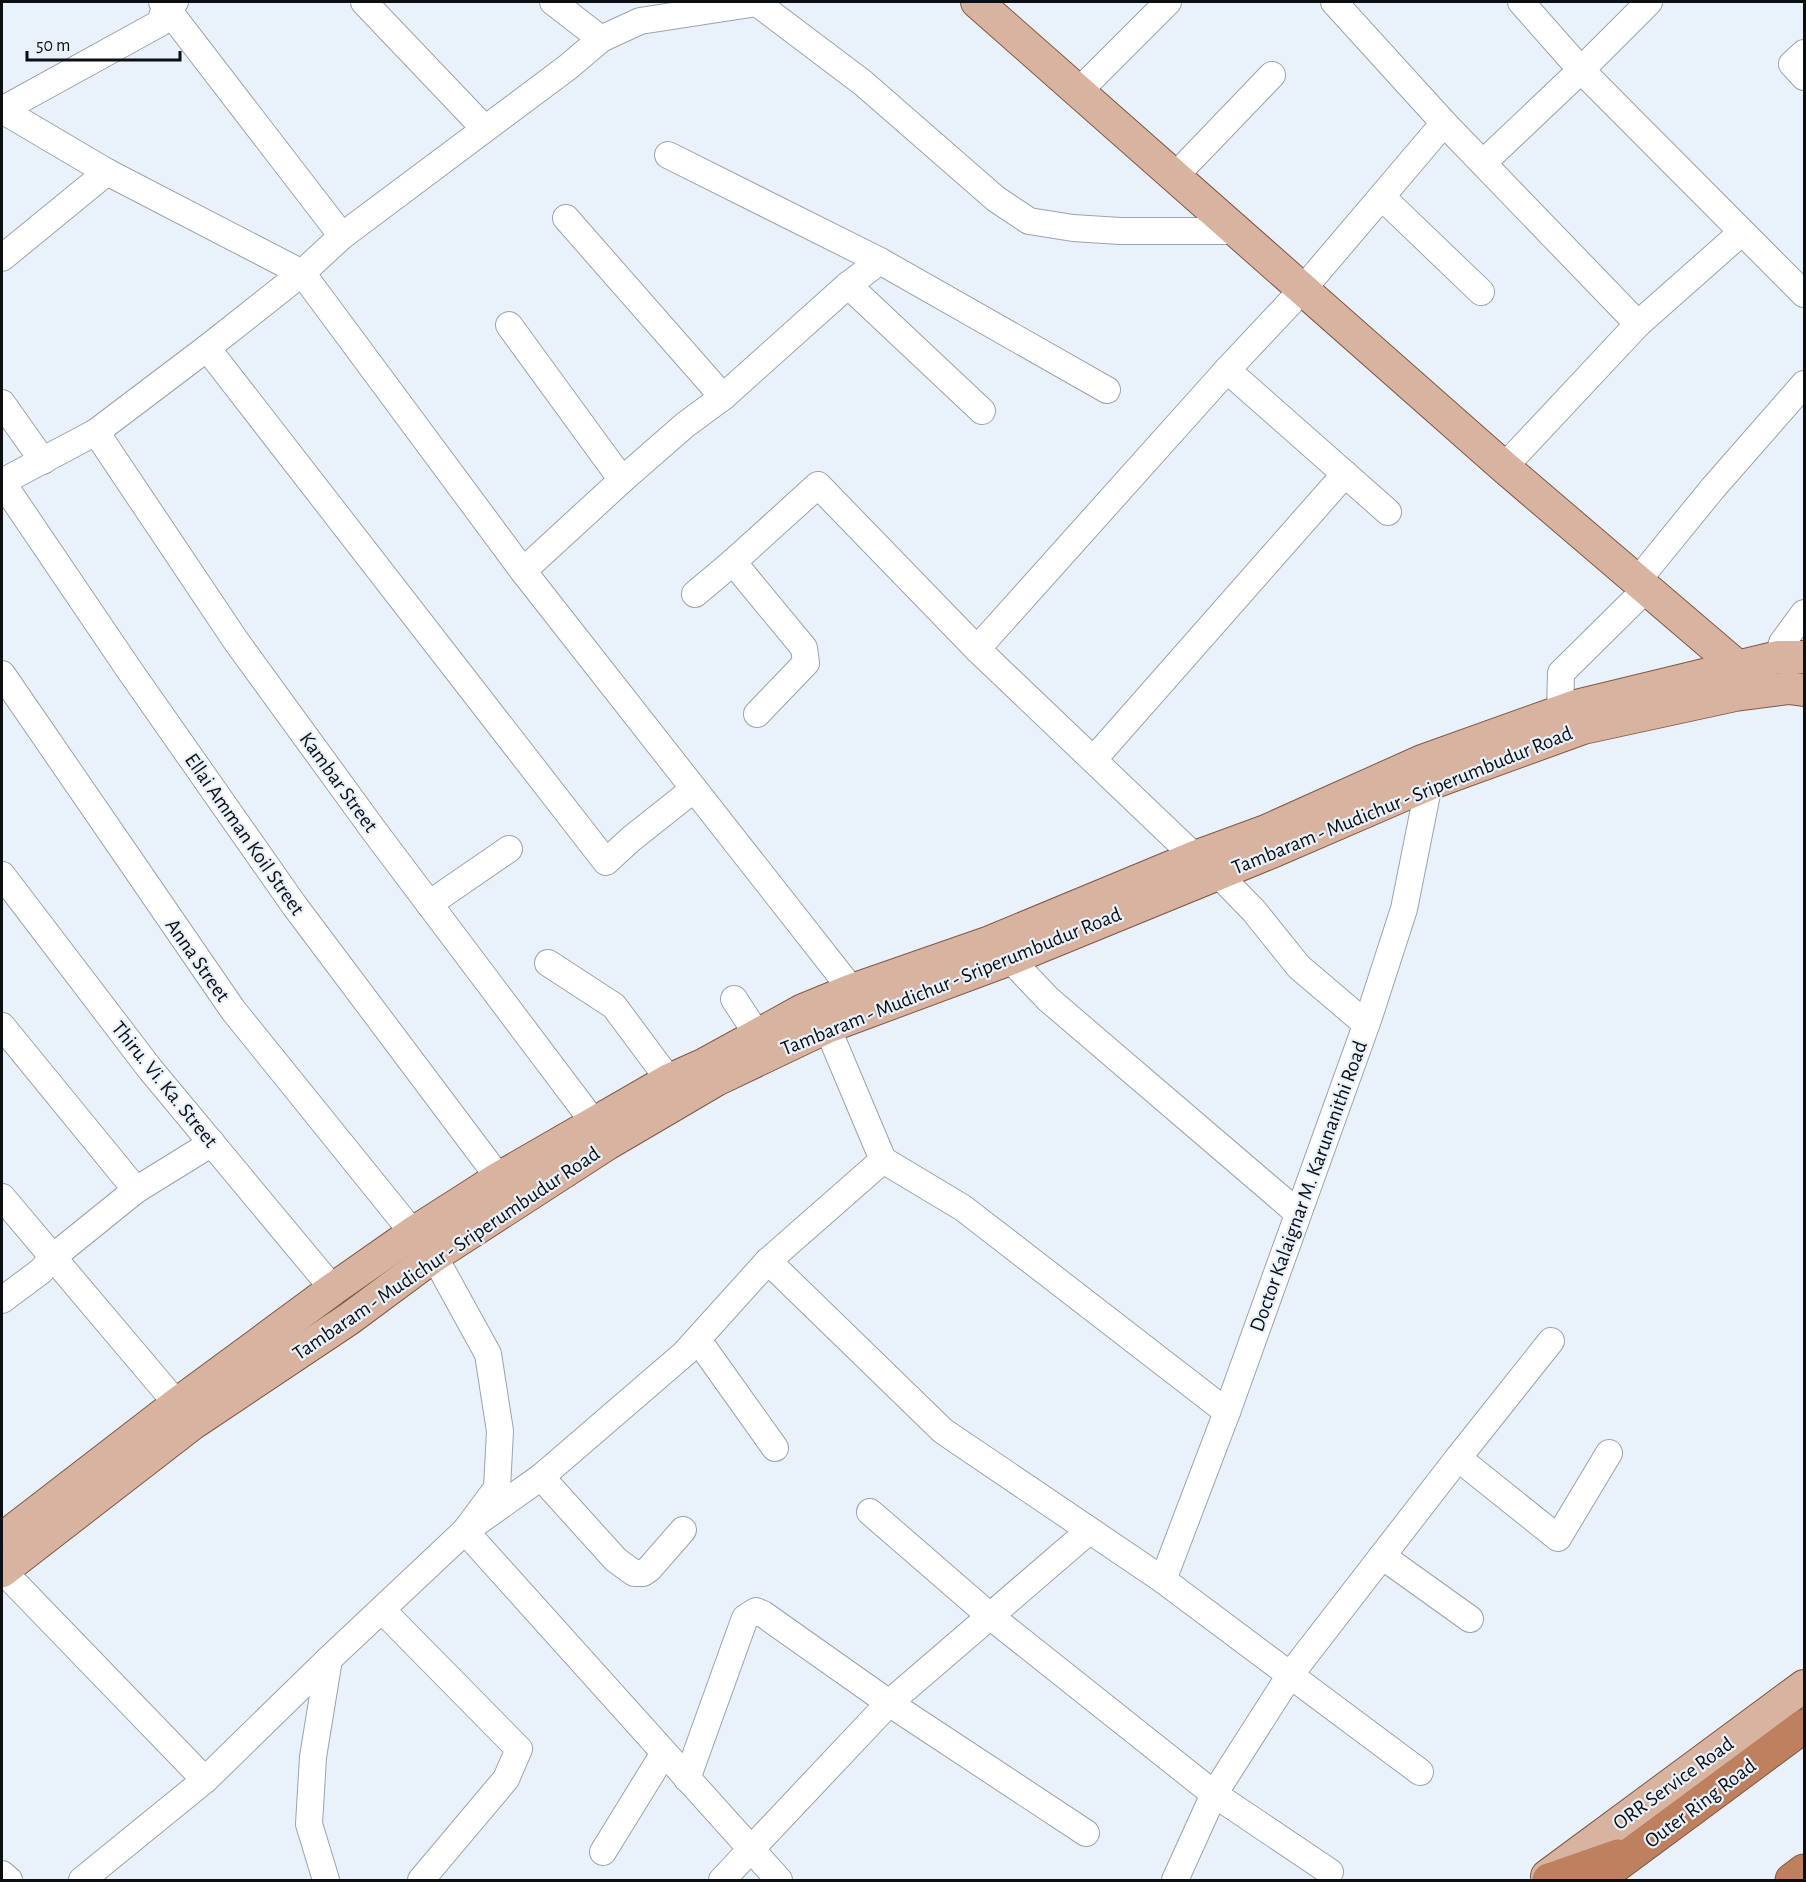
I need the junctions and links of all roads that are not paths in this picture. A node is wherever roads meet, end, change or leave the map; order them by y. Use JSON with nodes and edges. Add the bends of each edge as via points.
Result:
{"nodes":[{"id":1,"x":364,"y":2,"type":"edge"},
{"id":2,"x":553,"y":2,"type":"edge"},
{"id":3,"x":758,"y":2,"type":"edge"},
{"id":4,"x":978,"y":2,"type":"edge"},
{"id":5,"x":1168,"y":2,"type":"edge"},
{"id":6,"x":1334,"y":2,"type":"edge"},
{"id":7,"x":1521,"y":2,"type":"edge"},
{"id":8,"x":1649,"y":2,"type":"edge"},
{"id":9,"x":167,"y":3,"type":"edge"},
{"id":10,"x":601,"y":39,"type":"junction"},
{"id":11,"x":1804,"y":53,"type":"edge"},
{"id":12,"x":1581,"y":70,"type":"junction"},
{"id":13,"x":1272,"y":75,"type":"dead end"},
{"id":14,"x":1804,"y":77,"type":"edge"},
{"id":15,"x":1078,"y":91,"type":"junction"},
{"id":16,"x":2,"y":110,"type":"edge"},
{"id":17,"x":1444,"y":123,"type":"junction"},
{"id":18,"x":484,"y":128,"type":"junction"},
{"id":19,"x":668,"y":155,"type":"dead end"},
{"id":20,"x":1483,"y":163,"type":"junction"},
{"id":21,"x":107,"y":172,"type":"junction"},
{"id":22,"x":1175,"y":176,"type":"junction"},
{"id":23,"x":1382,"y":196,"type":"junction"},
{"id":24,"x":566,"y":218,"type":"dead end"},
{"id":25,"x":1238,"y":231,"type":"junction"},
{"id":26,"x":1742,"y":232,"type":"junction"},
{"id":27,"x":342,"y":236,"type":"junction"},
{"id":28,"x":2,"y":258,"type":"edge"},
{"id":29,"x":880,"y":261,"type":"junction"},
{"id":30,"x":302,"y":273,"type":"junction"},
{"id":31,"x":848,"y":285,"type":"junction"},
{"id":32,"x":1304,"y":289,"type":"junction"},
{"id":33,"x":1481,"y":292,"type":"dead end"},
{"id":34,"x":1804,"y":294,"type":"edge"},
{"id":35,"x":1638,"y":324,"type":"junction"},
{"id":36,"x":509,"y":325,"type":"dead end"},
{"id":37,"x":207,"y":348,"type":"junction"},
{"id":38,"x":1227,"y":370,"type":"junction"},
{"id":39,"x":1804,"y":384,"type":"edge"},
{"id":40,"x":1107,"y":390,"type":"dead end"},
{"id":41,"x":723,"y":397,"type":"junction"},
{"id":42,"x":2,"y":403,"type":"edge"},
{"id":43,"x":982,"y":411,"type":"dead end"},
{"id":44,"x":96,"y":432,"type":"junction"},
{"id":45,"x":43,"y":461,"type":"junction"},
{"id":46,"x":1504,"y":467,"type":"junction"},
{"id":47,"x":1345,"y":474,"type":"junction"},
{"id":48,"x":622,"y":480,"type":"junction"},
{"id":49,"x":2,"y":482,"type":"edge"},
{"id":50,"x":1388,"y":512,"type":"dead end"},
{"id":51,"x":733,"y":562,"type":"junction"},
{"id":52,"x":523,"y":572,"type":"junction"},
{"id":53,"x":1643,"y":584,"type":"junction"},
{"id":54,"x":696,"y":594,"type":"dead end"},
{"id":55,"x":1804,"y":613,"type":"edge"},
{"id":56,"x":977,"y":649,"type":"junction"},
{"id":57,"x":1791,"y":657,"type":"edge"},
{"id":58,"x":2,"y":674,"type":"edge"},
{"id":59,"x":1736,"y":681,"type":"junction"},
{"id":60,"x":1804,"y":690,"type":"edge"},
{"id":61,"x":1560,"y":712,"type":"junction"},
{"id":62,"x":757,"y":714,"type":"dead end"},
{"id":63,"x":1094,"y":759,"type":"junction"},
{"id":64,"x":1426,"y":772,"type":"junction"},
{"id":65,"x":694,"y":789,"type":"junction"},
{"id":66,"x":509,"y":849,"type":"dead end"},
{"id":67,"x":1207,"y":865,"type":"junction"},
{"id":68,"x":2,"y":875,"type":"edge"},
{"id":69,"x":429,"y":904,"type":"junction"},
{"id":70,"x":1010,"y":959,"type":"junction"},
{"id":71,"x":548,"y":963,"type":"dead end"},
{"id":72,"x":852,"y":990,"type":"junction"},
{"id":73,"x":734,"y":999,"type":"dead end"},
{"id":74,"x":1366,"y":1024,"type":"junction"},
{"id":75,"x":2,"y":1026,"type":"edge"},
{"id":76,"x":827,"y":1027,"type":"junction"},
{"id":77,"x":758,"y":1034,"type":"junction"},
{"id":78,"x":669,"y":1080,"type":"junction"},
{"id":79,"x":595,"y":1124,"type":"junction"},
{"id":80,"x":212,"y":1143,"type":"junction"},
{"id":81,"x":883,"y":1160,"type":"junction"},
{"id":82,"x":499,"y":1178,"type":"junction"},
{"id":83,"x":136,"y":1190,"type":"junction"},
{"id":84,"x":2,"y":1197,"type":"edge"},
{"id":85,"x":1298,"y":1213,"type":"junction"},
{"id":86,"x":413,"y":1233,"type":"junction"},
{"id":87,"x":434,"y":1256,"type":"junction"},
{"id":88,"x":53,"y":1257,"type":"junction"},
{"id":89,"x":768,"y":1261,"type":"junction"},
{"id":90,"x":333,"y":1289,"type":"junction"},
{"id":91,"x":2,"y":1300,"type":"edge"},
{"id":92,"x":698,"y":1340,"type":"junction"},
{"id":93,"x":1551,"y":1341,"type":"dead end"},
{"id":94,"x":177,"y":1404,"type":"junction"},
{"id":95,"x":1227,"y":1412,"type":"junction"},
{"id":96,"x":775,"y":1448,"type":"dead end"},
{"id":97,"x":1609,"y":1453,"type":"dead end"},
{"id":98,"x":1458,"y":1458,"type":"junction"},
{"id":99,"x":542,"y":1477,"type":"junction"},
{"id":100,"x":870,"y":1512,"type":"dead end"},
{"id":101,"x":683,"y":1530,"type":"dead end"},
{"id":102,"x":465,"y":1531,"type":"junction"},
{"id":103,"x":1089,"y":1531,"type":"junction"},
{"id":104,"x":2,"y":1539,"type":"edge"},
{"id":105,"x":1382,"y":1556,"type":"junction"},
{"id":106,"x":2,"y":1570,"type":"edge"},
{"id":107,"x":1163,"y":1580,"type":"junction"},
{"id":108,"x":382,"y":1610,"type":"junction"},
{"id":109,"x":990,"y":1616,"type":"junction"},
{"id":110,"x":1470,"y":1619,"type":"dead end"},
{"id":111,"x":329,"y":1659,"type":"junction"},
{"id":112,"x":1290,"y":1675,"type":"junction"},
{"id":113,"x":1804,"y":1686,"type":"edge"},
{"id":114,"x":889,"y":1703,"type":"junction"},
{"id":115,"x":1804,"y":1726,"type":"edge"},
{"id":116,"x":664,"y":1753,"type":"junction"},
{"id":117,"x":1420,"y":1772,"type":"dead end"},
{"id":118,"x":687,"y":1779,"type":"junction"},
{"id":119,"x":205,"y":1780,"type":"junction"},
{"id":120,"x":1214,"y":1794,"type":"junction"},
{"id":121,"x":1086,"y":1833,"type":"dead end"},
{"id":122,"x":1641,"y":1848,"type":"junction"},
{"id":123,"x":751,"y":1850,"type":"junction"},
{"id":124,"x":603,"y":1852,"type":"dead end"},
{"id":125,"x":1804,"y":1871,"type":"edge"},
{"id":126,"x":1330,"y":1872,"type":"dead end"},
{"id":127,"x":2,"y":1874,"type":"edge"},
{"id":128,"x":9,"y":1881,"type":"edge"},
{"id":129,"x":82,"y":1881,"type":"edge"},
{"id":130,"x":326,"y":1881,"type":"edge"},
{"id":131,"x":421,"y":1881,"type":"edge"},
{"id":132,"x":722,"y":1881,"type":"edge"},
{"id":133,"x":779,"y":1881,"type":"edge"},
{"id":134,"x":1175,"y":1881,"type":"edge"},
{"id":135,"x":1541,"y":1881,"type":"edge"},
{"id":136,"x":1549,"y":1881,"type":"edge"},
{"id":137,"x":1596,"y":1881,"type":"edge"},
{"id":138,"x":1792,"y":1881,"type":"edge"}],
"edges":[{"from":1,"to":18,"type":"street"},
{"from":2,"to":10,"type":"street"},
{"from":3,"to":10,"type":"street","via":[[640,21]]},
{"from":3,"to":25,"type":"street","via":[[863,83],[996,199],[1029,221],[1120,231]]},
{"from":4,"to":15,"type":"main road"},
{"from":5,"to":15,"type":"street"},
{"from":6,"to":17,"type":"street"},
{"from":7,"to":12,"type":"street"},
{"from":8,"to":12,"type":"street"},
{"from":9,"to":16,"type":"street","via":[[160,23]]},
{"from":9,"to":27,"type":"street"},
{"from":10,"to":18,"type":"street"},
{"from":11,"to":14,"type":"street","via":[[1792,64]]},
{"from":12,"to":20,"type":"street"},
{"from":12,"to":26,"type":"street"},
{"from":13,"to":22,"type":"street"},
{"from":15,"to":22,"type":"main road"},
{"from":16,"to":21,"type":"street"},
{"from":17,"to":20,"type":"street"},
{"from":17,"to":23,"type":"street"},
{"from":18,"to":27,"type":"street"},
{"from":19,"to":29,"type":"street"},
{"from":20,"to":35,"type":"street"},
{"from":21,"to":28,"type":"street"},
{"from":21,"to":30,"type":"street"},
{"from":22,"to":25,"type":"main road"},
{"from":23,"to":32,"type":"street"},
{"from":23,"to":33,"type":"street"},
{"from":24,"to":41,"type":"street"},
{"from":25,"to":32,"type":"main road"},
{"from":26,"to":34,"type":"street"},
{"from":26,"to":35,"type":"street"},
{"from":27,"to":30,"type":"street"},
{"from":29,"to":31,"type":"street"},
{"from":29,"to":40,"type":"street"},
{"from":30,"to":37,"type":"street"},
{"from":30,"to":52,"type":"street"},
{"from":31,"to":41,"type":"street"},
{"from":31,"to":43,"type":"street"},
{"from":32,"to":38,"type":"street"},
{"from":32,"to":46,"type":"main road"},
{"from":35,"to":46,"type":"street"},
{"from":36,"to":48,"type":"street"},
{"from":37,"to":44,"type":"street"},
{"from":37,"to":65,"type":"street","via":[[606,862]]},
{"from":38,"to":47,"type":"street"},
{"from":38,"to":56,"type":"street"},
{"from":39,"to":53,"type":"street","via":[[1713,488]]},
{"from":41,"to":48,"type":"street"},
{"from":42,"to":45,"type":"street"},
{"from":44,"to":45,"type":"street"},
{"from":44,"to":69,"type":"street","name":"Kambar Street","via":[[236,641]]},
{"from":45,"to":49,"type":"street"},
{"from":46,"to":53,"type":"main road"},
{"from":47,"to":50,"type":"street"},
{"from":47,"to":63,"type":"street"},
{"from":48,"to":52,"type":"street"},
{"from":49,"to":82,"type":"street","name":"Ellai Amman Koil Street","via":[[294,905]]},
{"from":51,"to":54,"type":"street"},
{"from":51,"to":56,"type":"street","via":[[819,485]]},
{"from":51,"to":62,"type":"street","via":[[804,648],[806,663]]},
{"from":52,"to":65,"type":"street"},
{"from":53,"to":59,"type":"main road"},
{"from":53,"to":61,"type":"street","via":[[1561,673]]},
{"from":55,"to":57,"type":"street","via":[[1782,643]]},
{"from":56,"to":63,"type":"street"},
{"from":57,"to":59,"type":"main road","name":"Tambaram - Mudichur - Sriperumbudur Road"},
{"from":58,"to":86,"type":"street","name":"Anna Street","via":[[233,1010]]},
{"from":59,"to":60,"type":"main road","name":"Tambaram - Mudichur - Sriperumbudur Road"},
{"from":59,"to":61,"type":"main road","name":"Tambaram - Mudichur - Sriperumbudur Road","via":[[1576,706]]},
{"from":59,"to":64,"type":"main road","name":"Tambaram - Mudichur - Sriperumbudur Road"},
{"from":61,"to":64,"type":"main road","name":"Tambaram - Mudichur - Sriperumbudur Road"},
{"from":63,"to":67,"type":"street"},
{"from":64,"to":67,"type":"main road","name":"Tambaram - Mudichur - Sriperumbudur Road","via":[[1266,831]]},
{"from":64,"to":74,"type":"street","name":"Doctor Kalaignar M. Karunanithi Road","via":[[1404,909]]},
{"from":65,"to":72,"type":"street"},
{"from":66,"to":69,"type":"street"},
{"from":67,"to":70,"type":"main road","name":"Tambaram - Mudichur - Sriperumbudur Road"},
{"from":67,"to":72,"type":"main road","name":"Tambaram - Mudichur - Sriperumbudur Road"},
{"from":67,"to":74,"type":"street","via":[[1254,911],[1299,967]]},
{"from":68,"to":80,"type":"street","name":"Thiru. Vi. Ka. Street","via":[[150,1069]]},
{"from":69,"to":79,"type":"street","name":"Kambar Street"},
{"from":70,"to":76,"type":"main road","name":"Tambaram - Mudichur - Sriperumbudur Road"},
{"from":70,"to":85,"type":"street","via":[[1048,999]]},
{"from":71,"to":78,"type":"street","via":[[614,1006]]},
{"from":72,"to":77,"type":"main road","name":"Tambaram - Mudichur - Sriperumbudur Road"},
{"from":73,"to":77,"type":"street"},
{"from":74,"to":85,"type":"street","name":"Doctor Kalaignar M. Karunanithi Road"},
{"from":75,"to":83,"type":"street"},
{"from":76,"to":81,"type":"street"},
{"from":76,"to":87,"type":"main road","name":"Tambaram - Mudichur - Sriperumbudur Road","via":[[716,1080]]},
{"from":77,"to":78,"type":"main road","name":"Tambaram - Mudichur - Sriperumbudur Road"},
{"from":78,"to":79,"type":"main road","name":"Tambaram - Mudichur - Sriperumbudur Road"},
{"from":79,"to":82,"type":"main road","name":"Tambaram - Mudichur - Sriperumbudur Road"},
{"from":80,"to":83,"type":"street"},
{"from":80,"to":90,"type":"street","name":"Thiru. Vi. Ka. Street"},
{"from":81,"to":89,"type":"street"},
{"from":81,"to":95,"type":"street","via":[[963,1208]]},
{"from":82,"to":86,"type":"main road","name":"Tambaram - Mudichur - Sriperumbudur Road"},
{"from":83,"to":88,"type":"street"},
{"from":84,"to":88,"type":"street"},
{"from":85,"to":95,"type":"street","name":"Doctor Kalaignar M. Karunanithi Road"},
{"from":86,"to":87,"type":"main road"},
{"from":86,"to":90,"type":"main road","name":"Tambaram - Mudichur - Sriperumbudur Road"},
{"from":87,"to":102,"type":"street","via":[[488,1354],[500,1431],[497,1488]]},
{"from":87,"to":106,"type":"main road","name":"Tambaram - Mudichur - Sriperumbudur Road","via":[[349,1319],[192,1424]]},
{"from":88,"to":91,"type":"street"},
{"from":88,"to":94,"type":"street"},
{"from":89,"to":92,"type":"street"},
{"from":89,"to":103,"type":"street","via":[[943,1431]]},
{"from":90,"to":94,"type":"main road","name":"Tambaram - Mudichur - Sriperumbudur Road"},
{"from":92,"to":96,"type":"street"},
{"from":92,"to":99,"type":"street"},
{"from":93,"to":98,"type":"street"},
{"from":94,"to":104,"type":"main road","name":"Tambaram - Mudichur - Sriperumbudur Road"},
{"from":95,"to":107,"type":"street","name":"Doctor Kalaignar M. Karunanithi Road"},
{"from":97,"to":98,"type":"street","via":[[1558,1538]]},
{"from":98,"to":105,"type":"street"},
{"from":99,"to":101,"type":"street","via":[[616,1560],[634,1573],[649,1569]]},
{"from":99,"to":102,"type":"street"},
{"from":100,"to":109,"type":"street"},
{"from":102,"to":108,"type":"street"},
{"from":102,"to":116,"type":"street"},
{"from":103,"to":107,"type":"street"},
{"from":103,"to":109,"type":"street"},
{"from":105,"to":110,"type":"street"},
{"from":105,"to":112,"type":"street"},
{"from":106,"to":119,"type":"street"},
{"from":107,"to":112,"type":"street"},
{"from":108,"to":111,"type":"street"},
{"from":108,"to":131,"type":"street","via":[[519,1749],[506,1779]]},
{"from":109,"to":114,"type":"street"},
{"from":109,"to":120,"type":"street"},
{"from":111,"to":119,"type":"street"},
{"from":111,"to":130,"type":"street","via":[[313,1757],[309,1824]]},
{"from":112,"to":117,"type":"street"},
{"from":112,"to":120,"type":"street"},
{"from":113,"to":135,"type":"main road","name":"ORR Service Road"},
{"from":114,"to":118,"type":"street","via":[[756,1611],[745,1618]]},
{"from":114,"to":121,"type":"street"},
{"from":114,"to":123,"type":"street"},
{"from":115,"to":122,"type":"highway","name":"Outer Ring Road"},
{"from":116,"to":118,"type":"street"},
{"from":116,"to":124,"type":"street"},
{"from":118,"to":123,"type":"street"},
{"from":119,"to":129,"type":"street"},
{"from":120,"to":126,"type":"street"},
{"from":120,"to":134,"type":"street"},
{"from":122,"to":136,"type":"highway"},
{"from":122,"to":137,"type":"highway","name":"Outer Ring Road"},
{"from":123,"to":132,"type":"street"},
{"from":123,"to":133,"type":"street"},
{"from":125,"to":138,"type":"highway"},
{"from":127,"to":128,"type":"street"}]}
